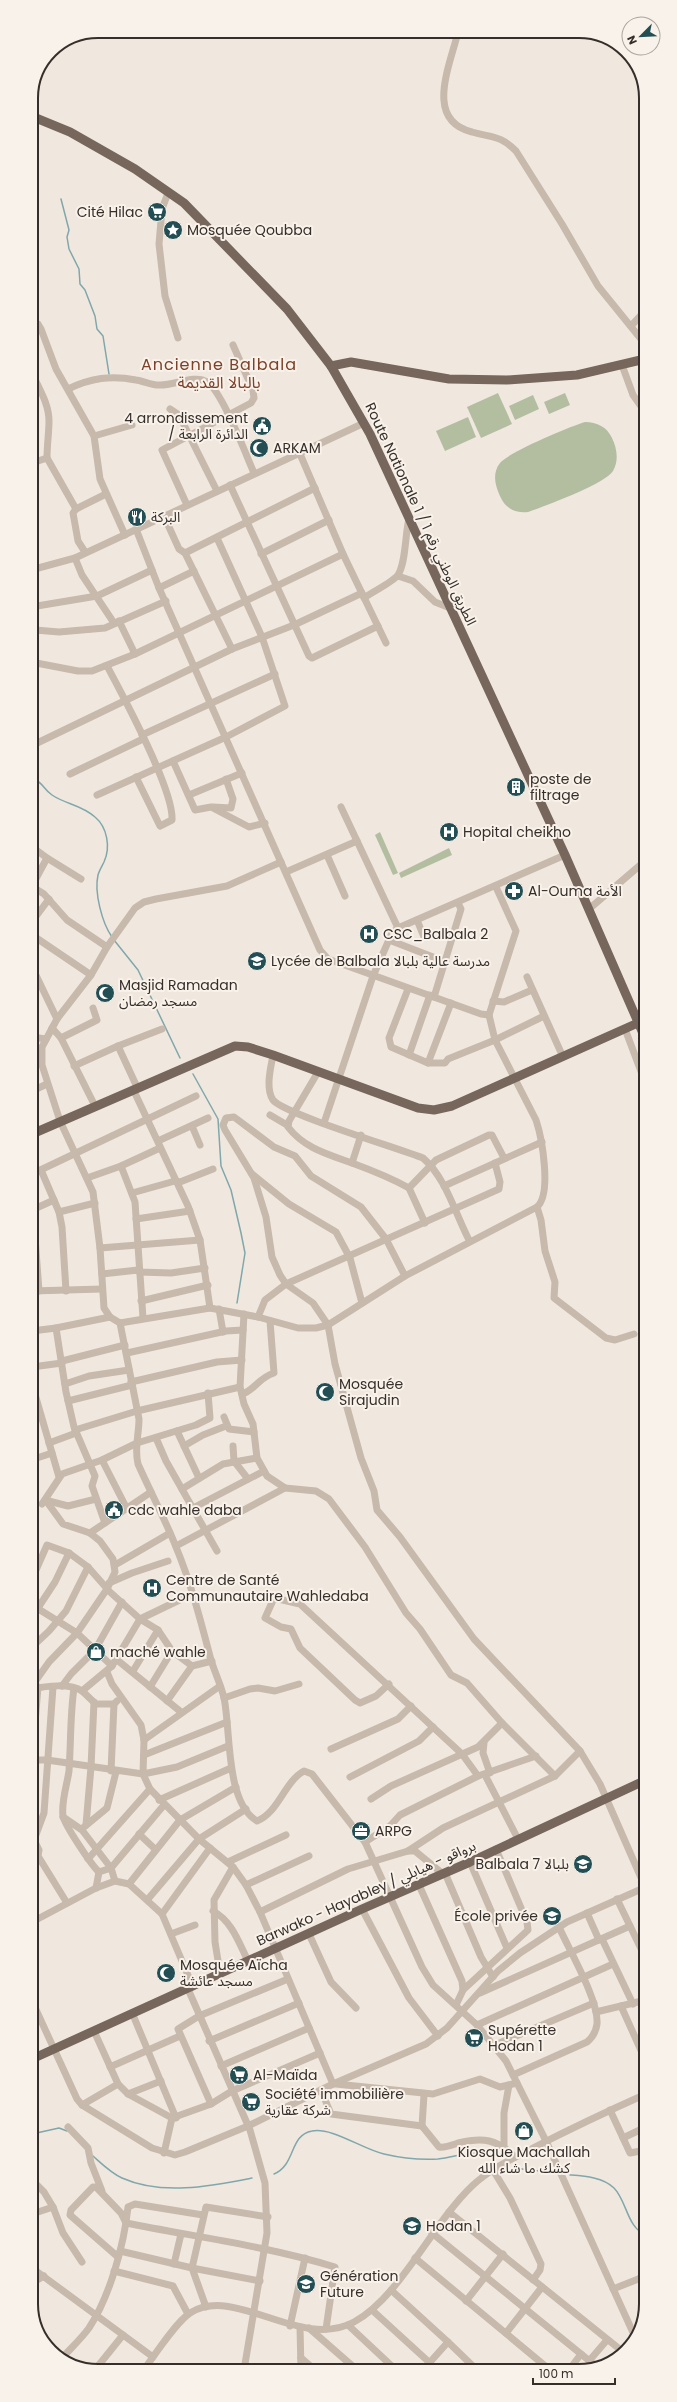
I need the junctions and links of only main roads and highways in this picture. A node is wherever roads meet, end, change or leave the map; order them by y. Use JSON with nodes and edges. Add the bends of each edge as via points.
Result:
{"nodes":[{"id":1,"x":38,"y":119,"type":"edge"},
{"id":2,"x":639,"y":361,"type":"edge"},
{"id":3,"x":331,"y":366,"type":"junction"},
{"id":4,"x":639,"y":1017,"type":"edge"},
{"id":5,"x":639,"y":1022,"type":"edge"},
{"id":6,"x":38,"y":1131,"type":"edge"},
{"id":7,"x":639,"y":1783,"type":"edge"},
{"id":8,"x":38,"y":2056,"type":"edge"}],
"edges":[{"from":1,"to":3,"type":"main road","name":"Route Nationale 1 / الطريق الوطني رقم 1","via":[[83,140],[135,169],[184,203],[287,309]]},
{"from":2,"to":3,"type":"main road","via":[[560,378],[492,380],[436,377],[351,362]]},
{"from":3,"to":4,"type":"main road","name":"Route Nationale 1 / الطريق الوطني رقم 1","via":[[364,423]]},
{"from":5,"to":6,"type":"main road","via":[[514,1080],[452,1106],[434,1110],[418,1108],[248,1047],[235,1046]]},
{"from":7,"to":8,"type":"main road","name":"Barwako - Hayabley / برواقو - هيابلي"}]}
